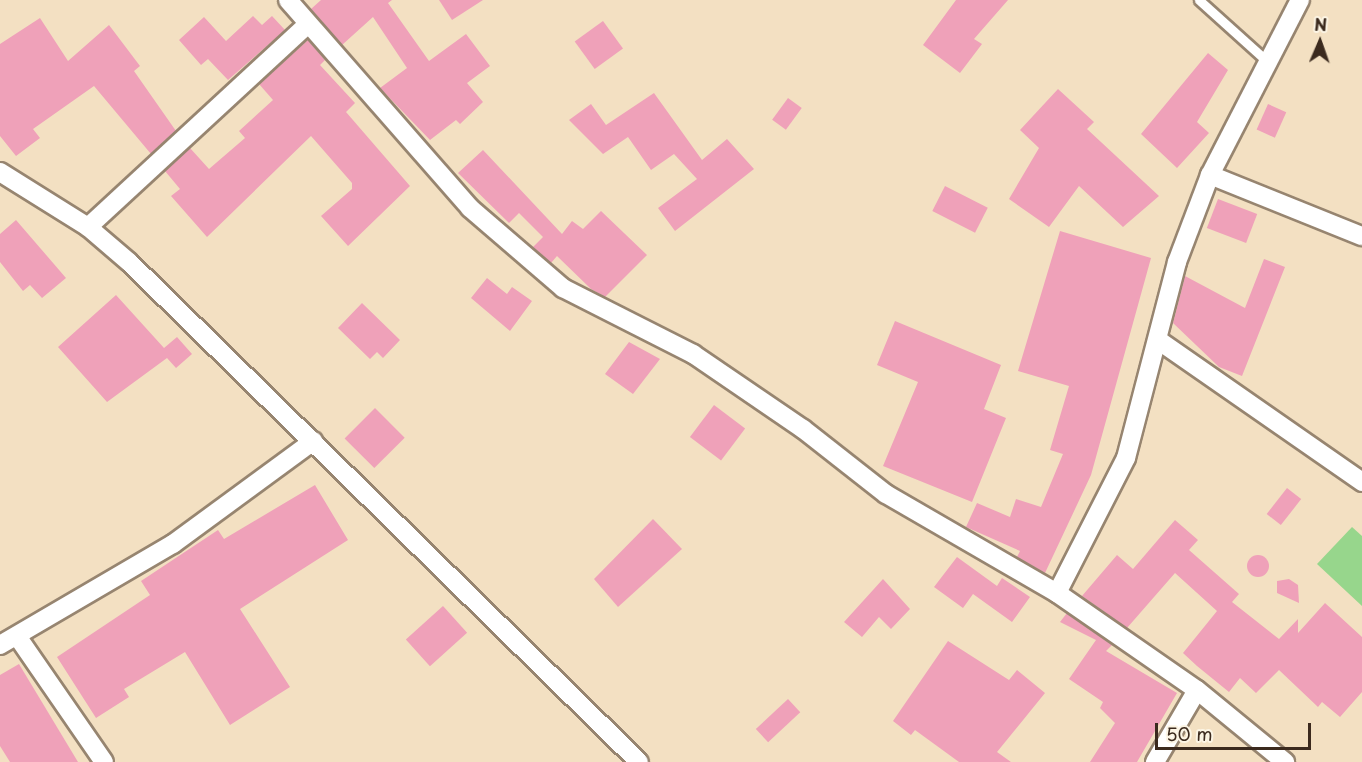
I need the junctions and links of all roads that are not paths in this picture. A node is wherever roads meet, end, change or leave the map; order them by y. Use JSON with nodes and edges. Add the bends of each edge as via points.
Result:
{"nodes":[{"id":1,"x":288,"y":0,"type":"edge"},
{"id":2,"x":1199,"y":0,"type":"edge"},
{"id":3,"x":1300,"y":0,"type":"edge"},
{"id":4,"x":308,"y":24,"type":"junction"},
{"id":5,"x":1270,"y":64,"type":"junction"},
{"id":6,"x":0,"y":172,"type":"edge"},
{"id":7,"x":1210,"y":175,"type":"junction"},
{"id":8,"x":88,"y":228,"type":"junction"},
{"id":9,"x":1362,"y":236,"type":"edge"},
{"id":10,"x":1158,"y":340,"type":"junction"},
{"id":11,"x":314,"y":441,"type":"junction"},
{"id":12,"x":1362,"y":482,"type":"edge"},
{"id":13,"x":1057,"y":593,"type":"junction"},
{"id":14,"x":17,"y":636,"type":"junction"},
{"id":15,"x":0,"y":645,"type":"edge"},
{"id":16,"x":1197,"y":690,"type":"junction"},
{"id":17,"x":104,"y":762,"type":"edge"},
{"id":18,"x":639,"y":762,"type":"edge"},
{"id":19,"x":1155,"y":762,"type":"edge"},
{"id":20,"x":1285,"y":762,"type":"edge"}],
"edges":[{"from":1,"to":4,"type":"street"},
{"from":2,"to":5,"type":"lane"},
{"from":3,"to":5,"type":"street"},
{"from":4,"to":8,"type":"street"},
{"from":4,"to":13,"type":"street","via":[[470,208],[563,288],[693,354],[803,429],[886,494]]},
{"from":5,"to":7,"type":"street"},
{"from":6,"to":8,"type":"street"},
{"from":7,"to":9,"type":"street"},
{"from":7,"to":10,"type":"street","via":[[1177,262]]},
{"from":8,"to":11,"type":"street"},
{"from":10,"to":12,"type":"street"},
{"from":10,"to":13,"type":"street","via":[[1126,458]]},
{"from":11,"to":14,"type":"street","via":[[173,544]]},
{"from":11,"to":18,"type":"street"},
{"from":13,"to":16,"type":"street"},
{"from":14,"to":15,"type":"street"},
{"from":14,"to":17,"type":"street"},
{"from":16,"to":19,"type":"street"},
{"from":16,"to":20,"type":"street"}]}
